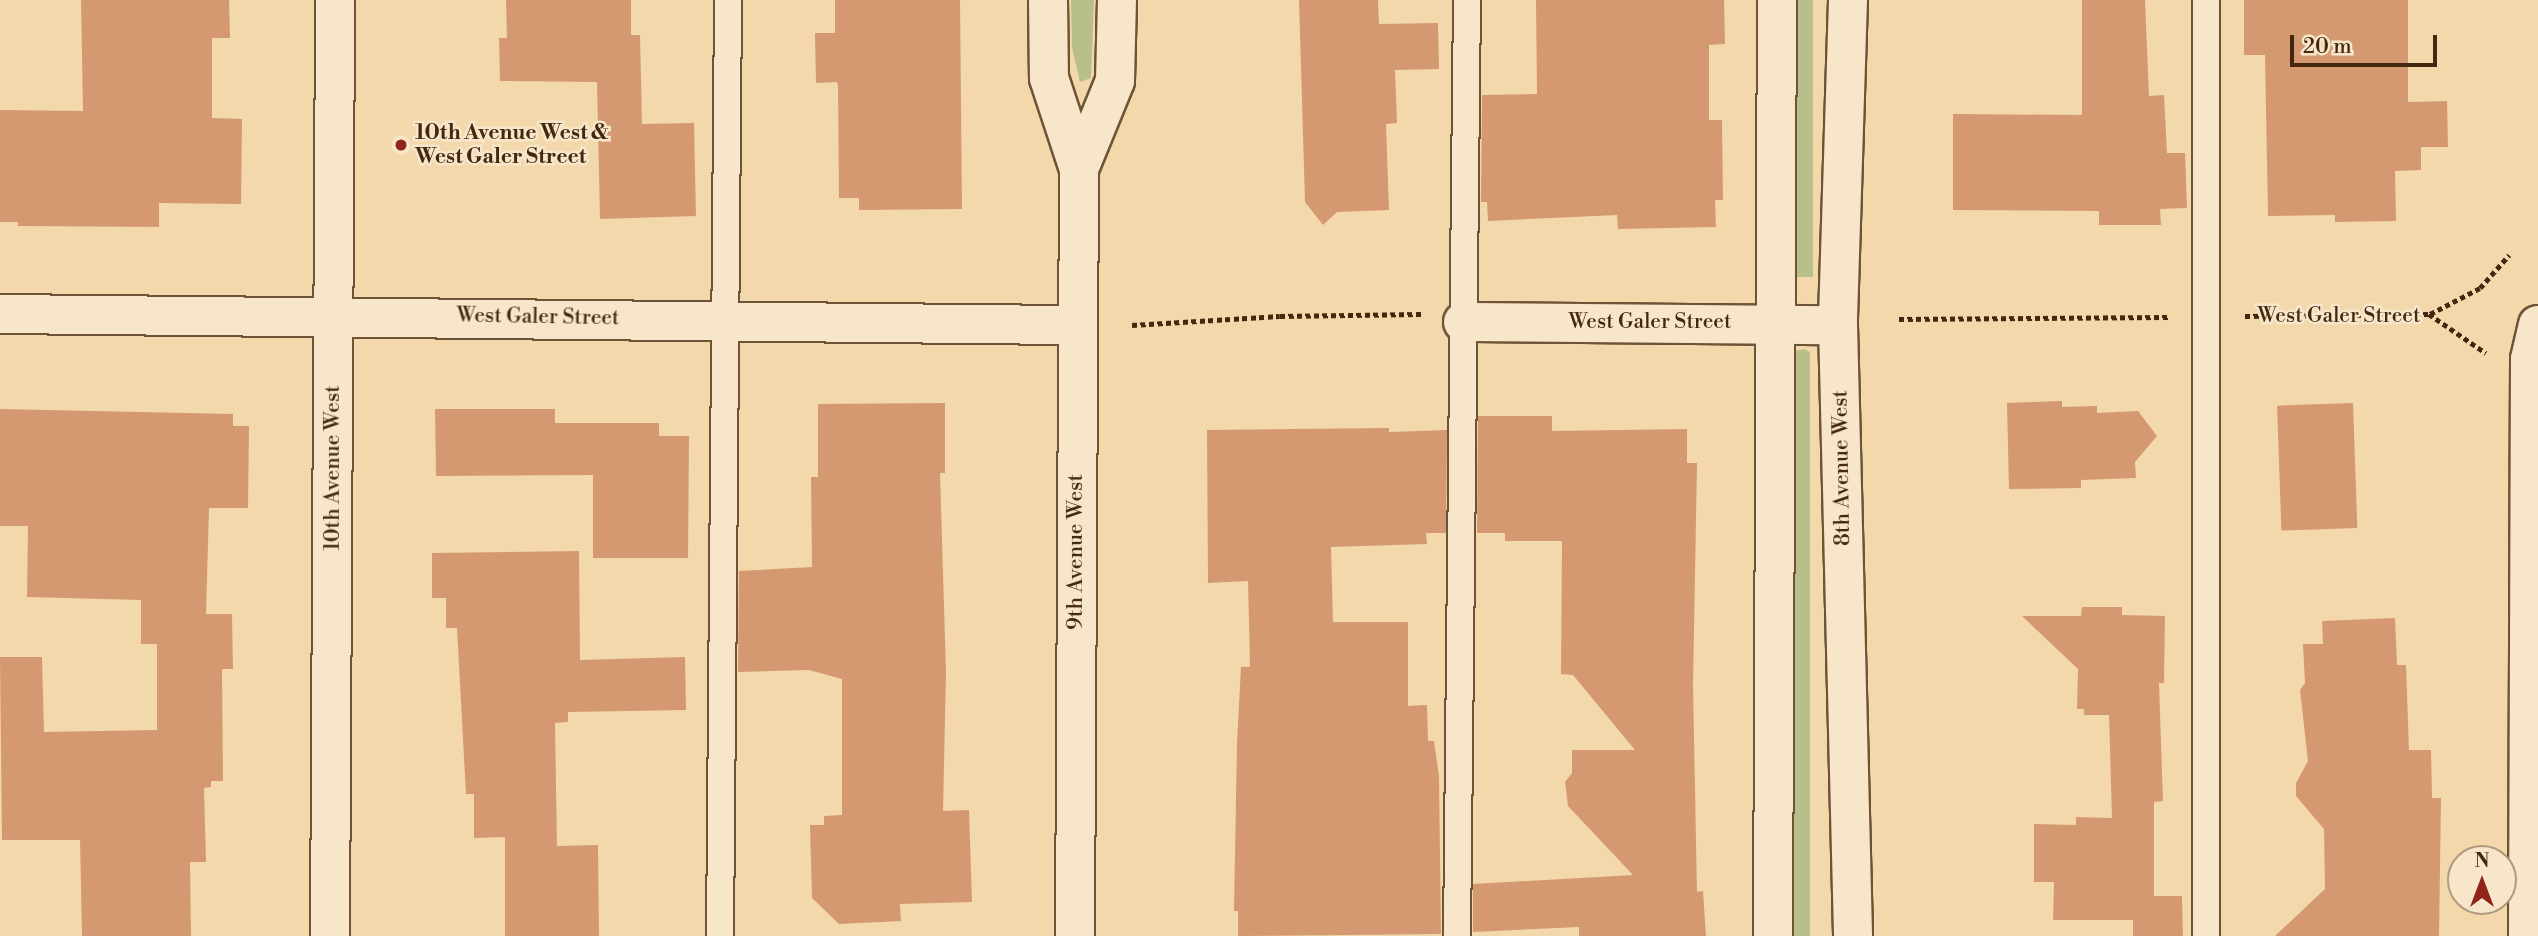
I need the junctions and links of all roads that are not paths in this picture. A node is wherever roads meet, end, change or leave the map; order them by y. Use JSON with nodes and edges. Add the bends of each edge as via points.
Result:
{"nodes":[{"id":1,"x":335,"y":0,"type":"edge"},
{"id":2,"x":728,"y":0,"type":"edge"},
{"id":3,"x":1048,"y":0,"type":"edge"},
{"id":4,"x":1117,"y":0,"type":"edge"},
{"id":5,"x":1467,"y":0,"type":"edge"},
{"id":6,"x":1777,"y":0,"type":"edge"},
{"id":7,"x":1849,"y":0,"type":"edge"},
{"id":8,"x":2206,"y":0,"type":"edge"},
{"id":9,"x":1079,"y":169,"type":"junction"},
{"id":10,"x":0,"y":314,"type":"edge"},
{"id":11,"x":334,"y":316,"type":"junction"},
{"id":12,"x":1445,"y":318,"type":"junction"},
{"id":13,"x":727,"y":320,"type":"junction"},
{"id":14,"x":1775,"y":322,"type":"junction"},
{"id":15,"x":1075,"y":325,"type":"junction"},
{"id":16,"x":1838,"y":325,"type":"junction"},
{"id":17,"x":2538,"y":326,"type":"edge"},
{"id":18,"x":330,"y":936,"type":"edge"},
{"id":19,"x":720,"y":936,"type":"edge"},
{"id":20,"x":1075,"y":936,"type":"edge"},
{"id":21,"x":1457,"y":936,"type":"edge"},
{"id":22,"x":1773,"y":936,"type":"edge"},
{"id":23,"x":1853,"y":936,"type":"edge"},
{"id":24,"x":2206,"y":936,"type":"edge"},
{"id":25,"x":2528,"y":936,"type":"edge"}],
"edges":[{"from":1,"to":11,"type":"street","name":"10th Avenue West"},
{"from":2,"to":13,"type":"lane"},
{"from":3,"to":9,"type":"street","name":"9th Avenue West","via":[[1049,78]]},
{"from":4,"to":9,"type":"street","name":"9th Avenue West","via":[[1115,81]]},
{"from":5,"to":12,"type":"lane"},
{"from":6,"to":14,"type":"street"},
{"from":7,"to":16,"type":"street","name":"8th Avenue West"},
{"from":8,"to":24,"type":"lane"},
{"from":9,"to":15,"type":"street","name":"9th Avenue West"},
{"from":10,"to":11,"type":"street","name":"West Galer Street"},
{"from":11,"to":13,"type":"street","name":"West Galer Street"},
{"from":11,"to":18,"type":"street","name":"10th Avenue West"},
{"from":12,"to":14,"type":"street","name":"West Galer Street"},
{"from":12,"to":21,"type":"lane"},
{"from":13,"to":15,"type":"street","name":"West Galer Street"},
{"from":13,"to":19,"type":"lane"},
{"from":14,"to":16,"type":"street","name":"West Galer Street"},
{"from":14,"to":22,"type":"street"},
{"from":15,"to":20,"type":"street","name":"9th Avenue West"},
{"from":16,"to":23,"type":"street","name":"8th Avenue West"},
{"from":17,"to":25,"type":"street","via":[[2530,359]]}]}
